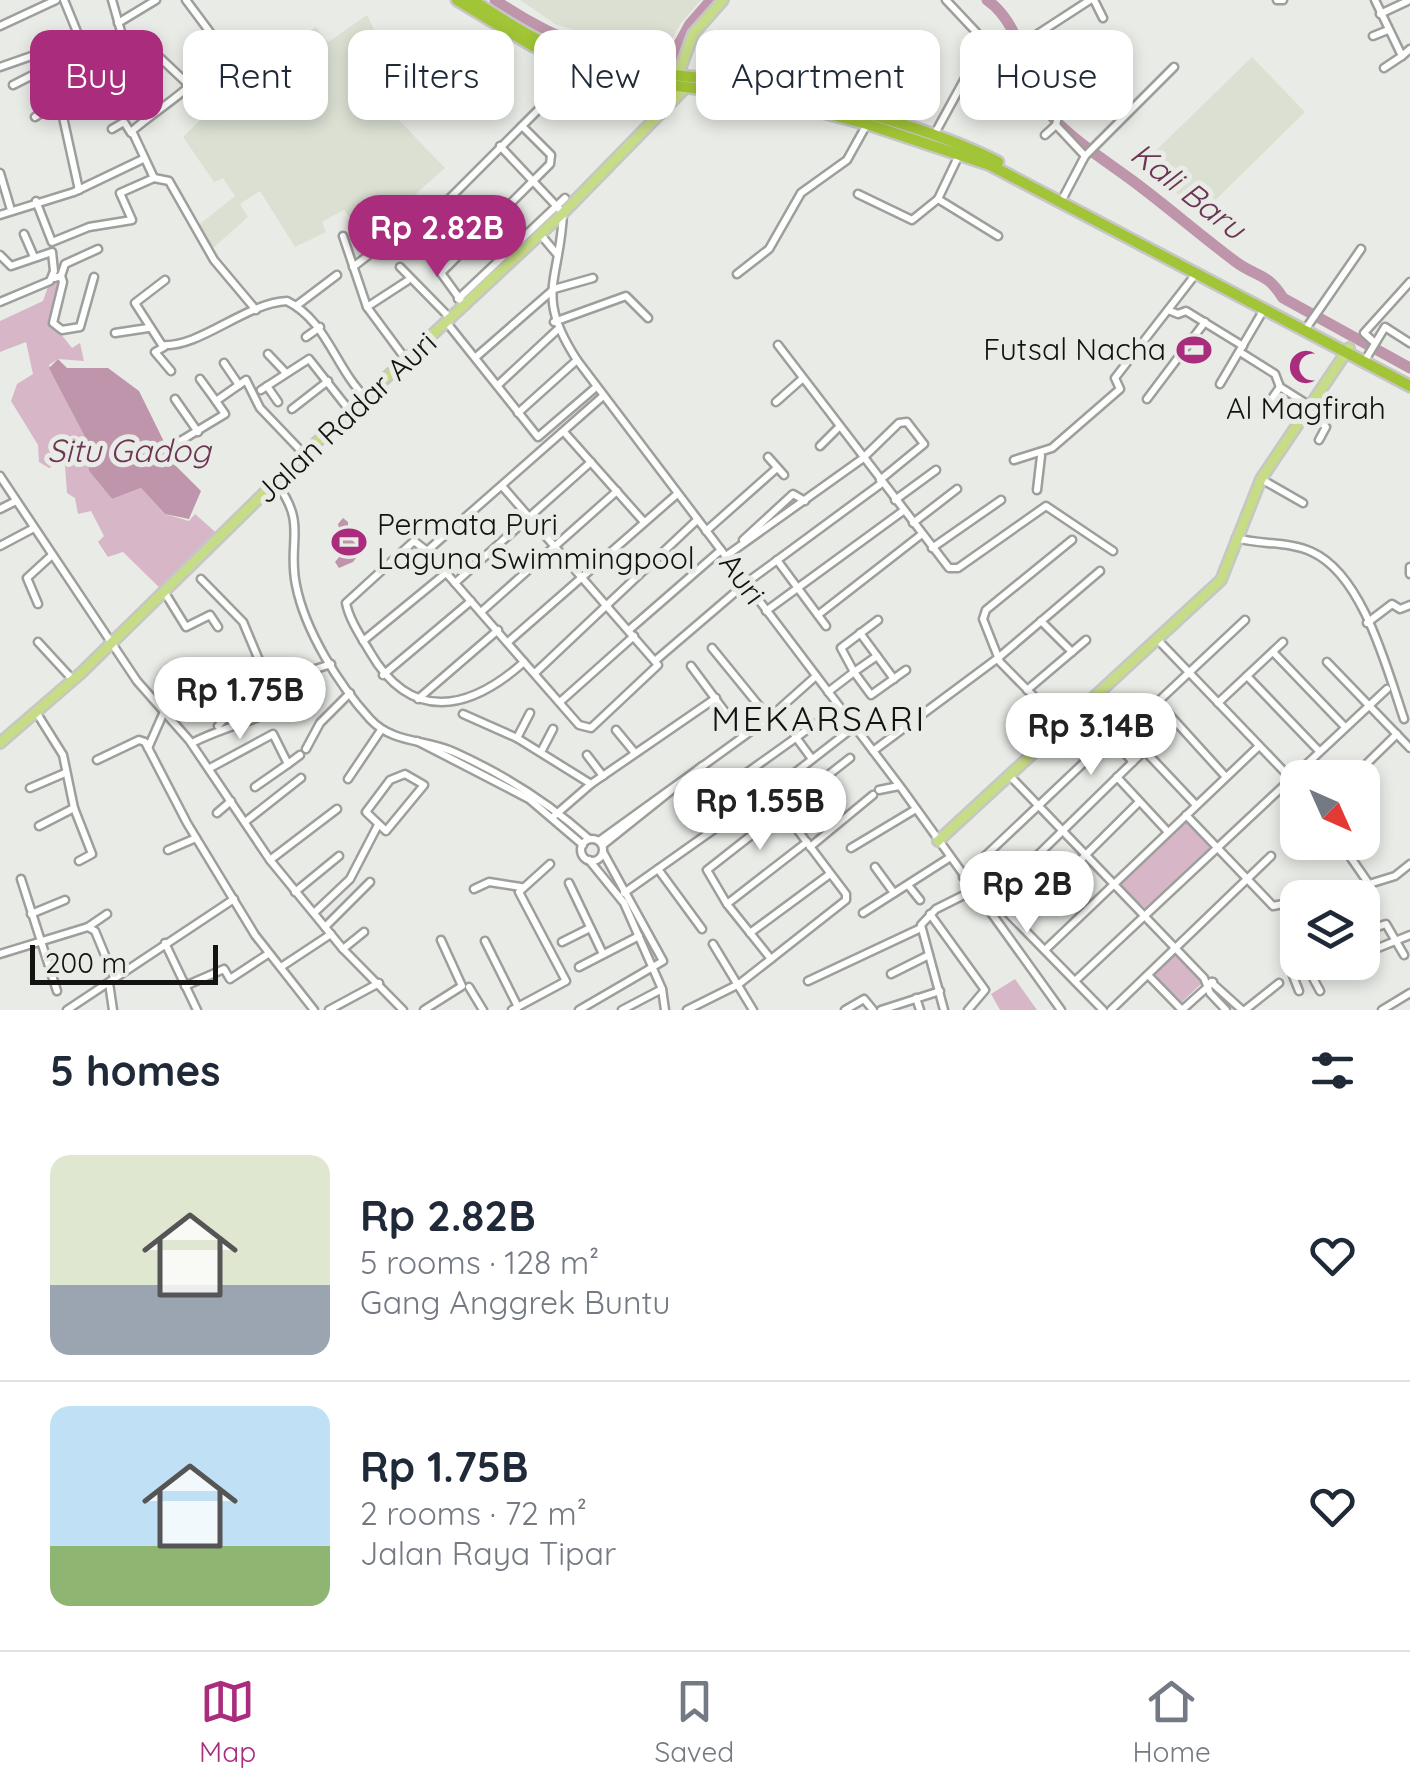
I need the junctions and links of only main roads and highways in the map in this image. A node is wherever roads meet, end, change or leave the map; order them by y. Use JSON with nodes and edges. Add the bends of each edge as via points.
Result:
{"nodes":[{"id":1,"x":457,"y":0,"type":"edge"},
{"id":2,"x":472,"y":0,"type":"edge"},
{"id":3,"x":723,"y":0,"type":"edge"},
{"id":4,"x":682,"y":82,"type":"junction"},
{"id":5,"x":696,"y":82,"type":"edge"},
{"id":6,"x":854,"y":120,"type":"edge"},
{"id":7,"x":877,"y":120,"type":"edge"},
{"id":8,"x":961,"y":149,"type":"junction"},
{"id":9,"x":1313,"y":329,"type":"junction"},
{"id":10,"x":1348,"y":351,"type":"junction"},
{"id":11,"x":1410,"y":383,"type":"edge"},
{"id":12,"x":2,"y":738,"type":"edge"},
{"id":13,"x":938,"y":842,"type":"road end"}],
"edges":[{"from":1,"to":4,"type":"highway","via":[[542,51],[588,68]]},
{"from":2,"to":4,"type":"highway","via":[[568,54]]},
{"from":3,"to":4,"type":"main road","via":[[693,34]]},
{"from":4,"to":5,"type":"highway"},
{"from":4,"to":12,"type":"main road","name":"Jalan Radar Auri","via":[[540,234],[114,642]]},
{"from":6,"to":8,"type":"highway"},
{"from":7,"to":8,"type":"highway"},
{"from":8,"to":9,"type":"highway","via":[[1064,196]]},
{"from":8,"to":9,"type":"highway","via":[[1262,311]]},
{"from":9,"to":10,"type":"highway"},
{"from":10,"to":11,"type":"highway"},
{"from":10,"to":11,"type":"highway","via":[[1372,348]]},
{"from":10,"to":13,"type":"main road","via":[[1261,479],[1221,580]]}]}
